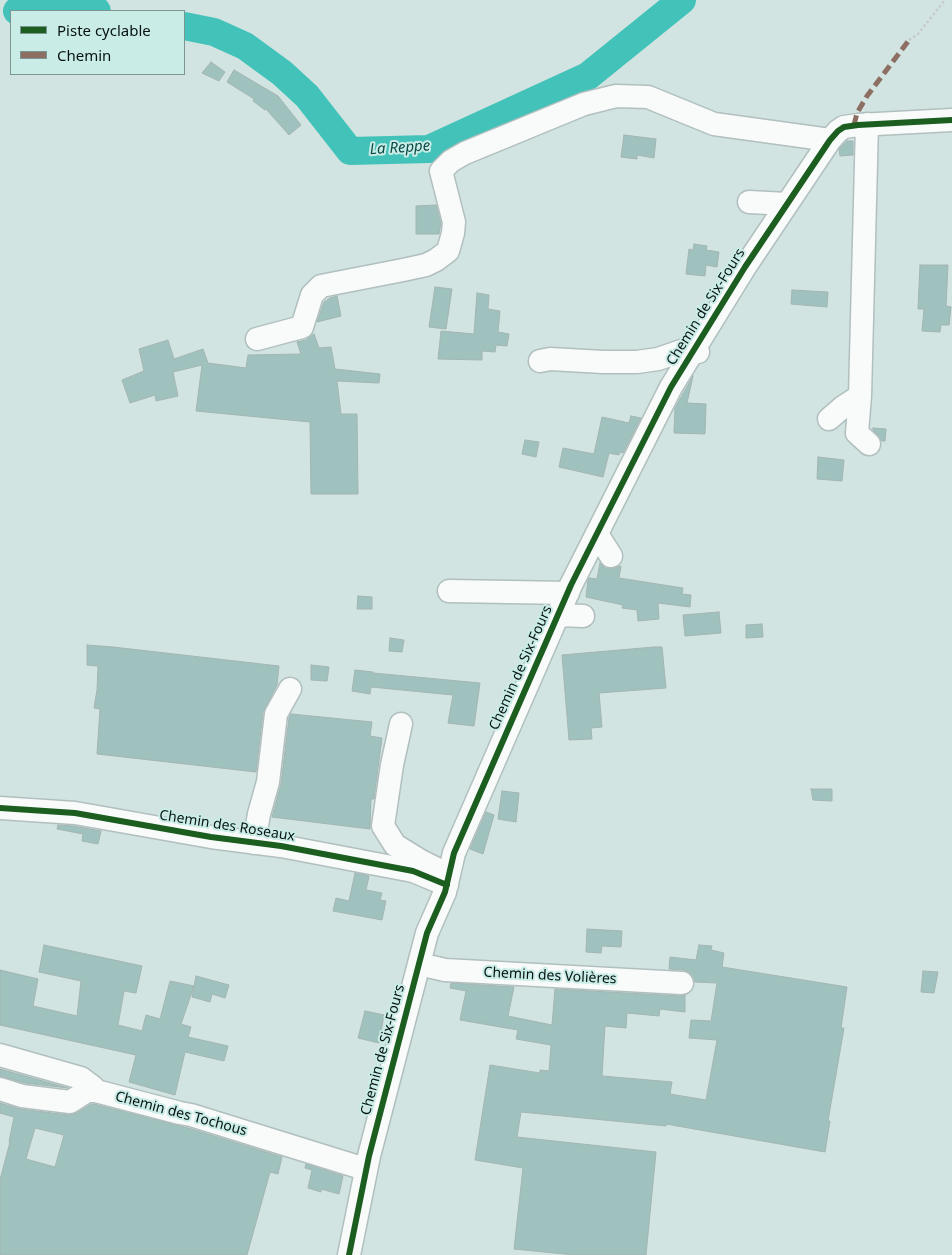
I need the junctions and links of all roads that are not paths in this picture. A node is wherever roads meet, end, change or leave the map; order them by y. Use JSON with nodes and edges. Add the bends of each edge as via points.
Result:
{"nodes":[{"id":1,"x":952,"y":120,"type":"edge"},
{"id":2,"x":867,"y":124,"type":"junction"},
{"id":3,"x":834,"y":136,"type":"junction"},
{"id":4,"x":749,"y":202,"type":"dead end"},
{"id":5,"x":787,"y":204,"type":"junction"},
{"id":6,"x":257,"y":339,"type":"dead end"},
{"id":7,"x":699,"y":355,"type":"junction"},
{"id":8,"x":540,"y":361,"type":"dead end"},
{"id":9,"x":860,"y":396,"type":"junction"},
{"id":10,"x":829,"y":419,"type":"dead end"},
{"id":11,"x":862,"y":445,"type":"dead end"},
{"id":12,"x":596,"y":534,"type":"junction"},
{"id":13,"x":611,"y":556,"type":"dead end"},
{"id":14,"x":448,"y":591,"type":"dead end"},
{"id":15,"x":568,"y":593,"type":"junction"},
{"id":16,"x":558,"y":615,"type":"junction"},
{"id":17,"x":583,"y":616,"type":"dead end"},
{"id":18,"x":290,"y":689,"type":"dead end"},
{"id":19,"x":401,"y":724,"type":"dead end"},
{"id":20,"x":0,"y":808,"type":"edge"},
{"id":21,"x":254,"y":843,"type":"junction"},
{"id":22,"x":448,"y":880,"type":"junction"},
{"id":23,"x":419,"y":964,"type":"junction"},
{"id":24,"x":682,"y":983,"type":"dead end"},
{"id":25,"x":0,"y":1055,"type":"edge"},
{"id":26,"x":0,"y":1089,"type":"edge"},
{"id":27,"x":96,"y":1091,"type":"junction"},
{"id":28,"x":366,"y":1169,"type":"junction"},
{"id":29,"x":349,"y":1255,"type":"edge"}],
"edges":[{"from":1,"to":2,"type":"street"},
{"from":2,"to":3,"type":"street","via":[[844,127]]},
{"from":2,"to":9,"type":"street"},
{"from":3,"to":5,"type":"street","name":"Chemin de Six-Fours"},
{"from":3,"to":6,"type":"street","via":[[714,124],[648,97],[616,96],[584,104],[464,153],[441,171],[454,222],[448,251],[436,260],[426,265],[321,286],[312,295],[302,328]]},
{"from":4,"to":5,"type":"street"},
{"from":5,"to":7,"type":"street","name":"Chemin de Six-Fours","via":[[731,277]]},
{"from":7,"to":8,"type":"street","via":[[637,362]]},
{"from":7,"to":12,"type":"street","name":"Chemin de Six-Fours","via":[[670,387],[623,473]]},
{"from":9,"to":10,"type":"street"},
{"from":9,"to":11,"type":"street","via":[[858,433]]},
{"from":12,"to":13,"type":"street"},
{"from":12,"to":15,"type":"street","name":"Chemin de Six-Fours"},
{"from":14,"to":15,"type":"street"},
{"from":15,"to":16,"type":"street","name":"Chemin de Six-Fours"},
{"from":16,"to":17,"type":"street"},
{"from":16,"to":22,"type":"street","name":"Chemin de Six-Fours","via":[[497,777],[454,853]]},
{"from":18,"to":21,"type":"street","via":[[276,714],[268,782]]},
{"from":19,"to":22,"type":"street","via":[[384,826],[395,845]]},
{"from":20,"to":21,"type":"street","name":"Chemin des Roseaux","via":[[75,813]]},
{"from":21,"to":22,"type":"street","name":"Chemin des Roseaux"},
{"from":22,"to":23,"type":"street","name":"Chemin de Six-Fours","via":[[427,933]]},
{"from":23,"to":24,"type":"street","name":"Chemin des Volières","via":[[445,970],[522,977]]},
{"from":23,"to":28,"type":"street","name":"Chemin de Six-Fours"},
{"from":25,"to":27,"type":"street","name":"Chemin des Tochous","via":[[81,1078]]},
{"from":26,"to":27,"type":"street","via":[[22,1096],[70,1102],[87,1091]]},
{"from":27,"to":28,"type":"street","name":"Chemin des Tochous","via":[[190,1115]]},
{"from":28,"to":29,"type":"street","name":"Chemin de Six-Fours"}]}
